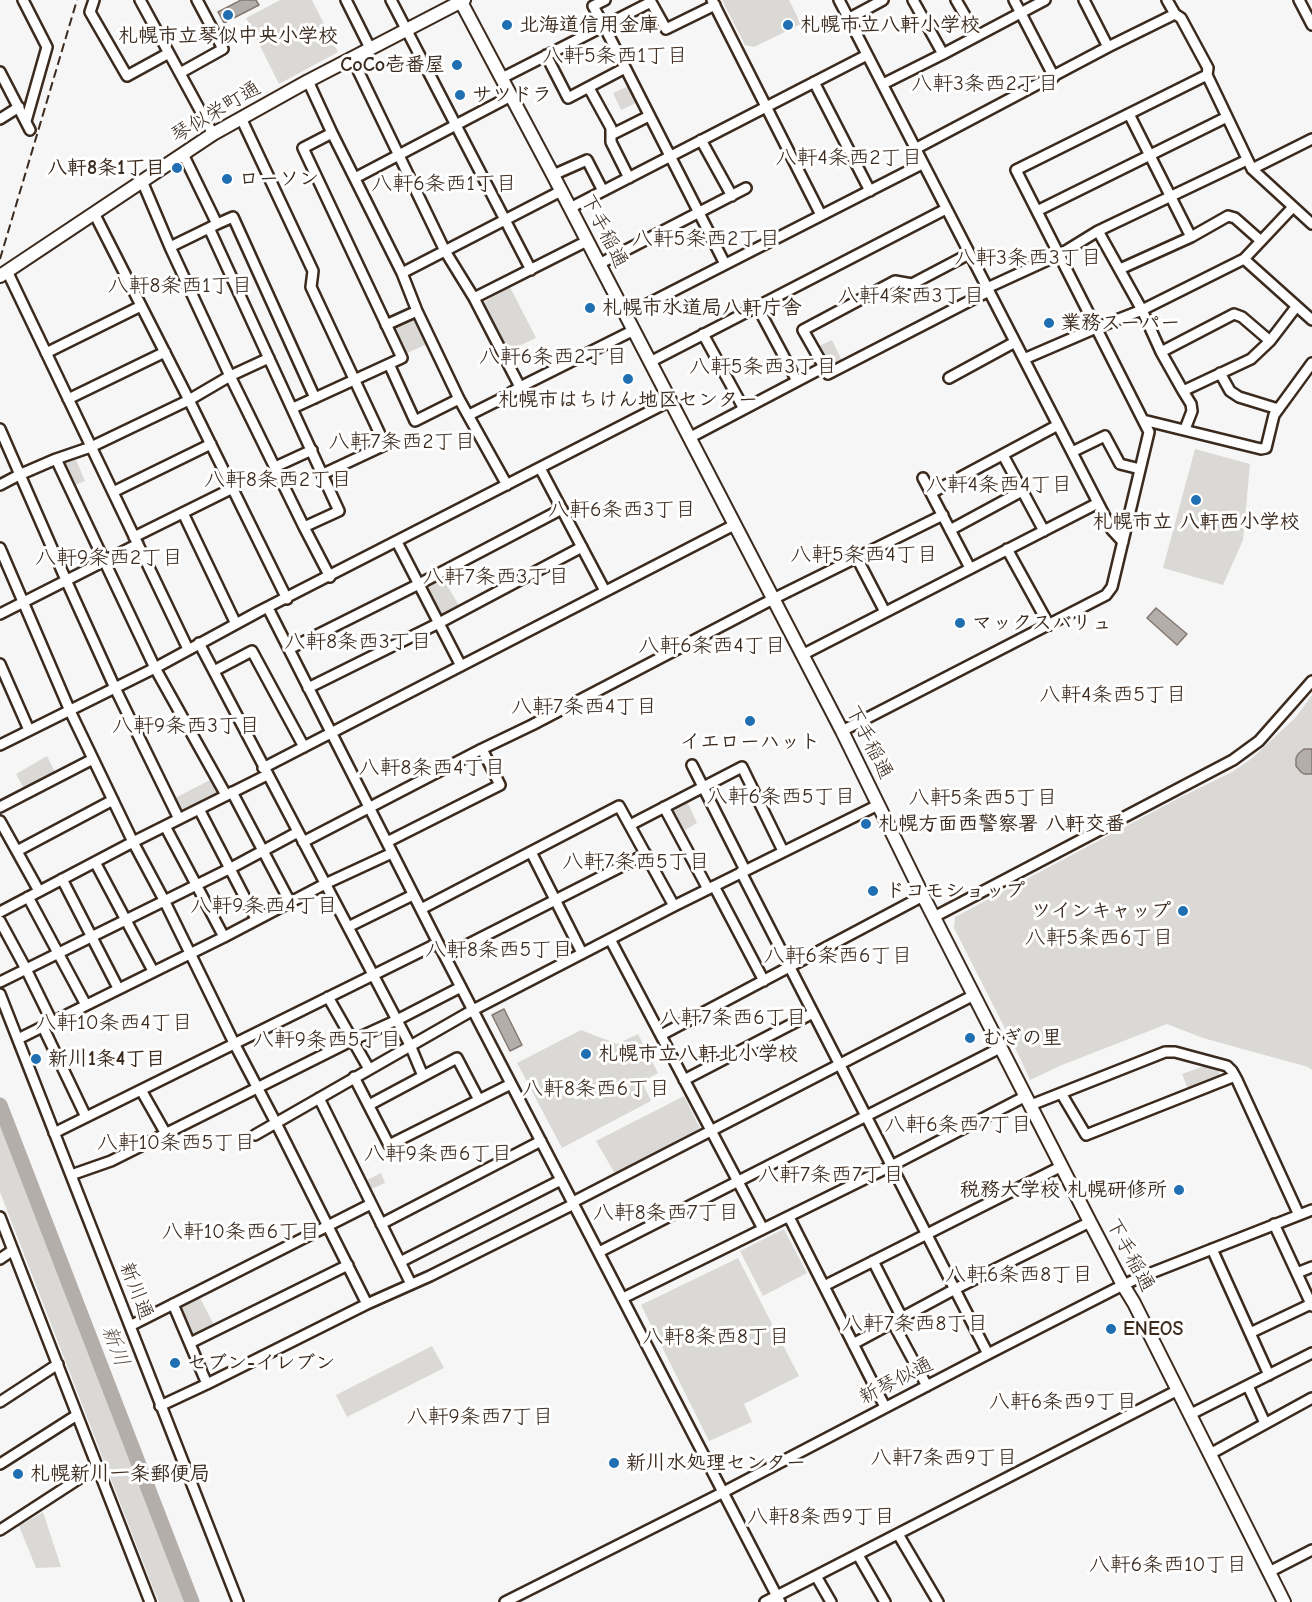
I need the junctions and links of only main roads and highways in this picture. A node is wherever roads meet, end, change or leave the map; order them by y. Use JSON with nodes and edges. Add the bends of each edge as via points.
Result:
{"nodes":[{"id":1,"x":462,"y":0,"type":"edge"},
{"id":2,"x":4,"y":273,"type":"edge"},
{"id":3,"x":1284,"y":1602,"type":"edge"}],
"edges":[{"from":1,"to":2,"type":"main road","name":"琴似栄町通","via":[[213,134]]},
{"from":1,"to":3,"type":"main road","name":"下手稲通","via":[[842,731]]}]}
